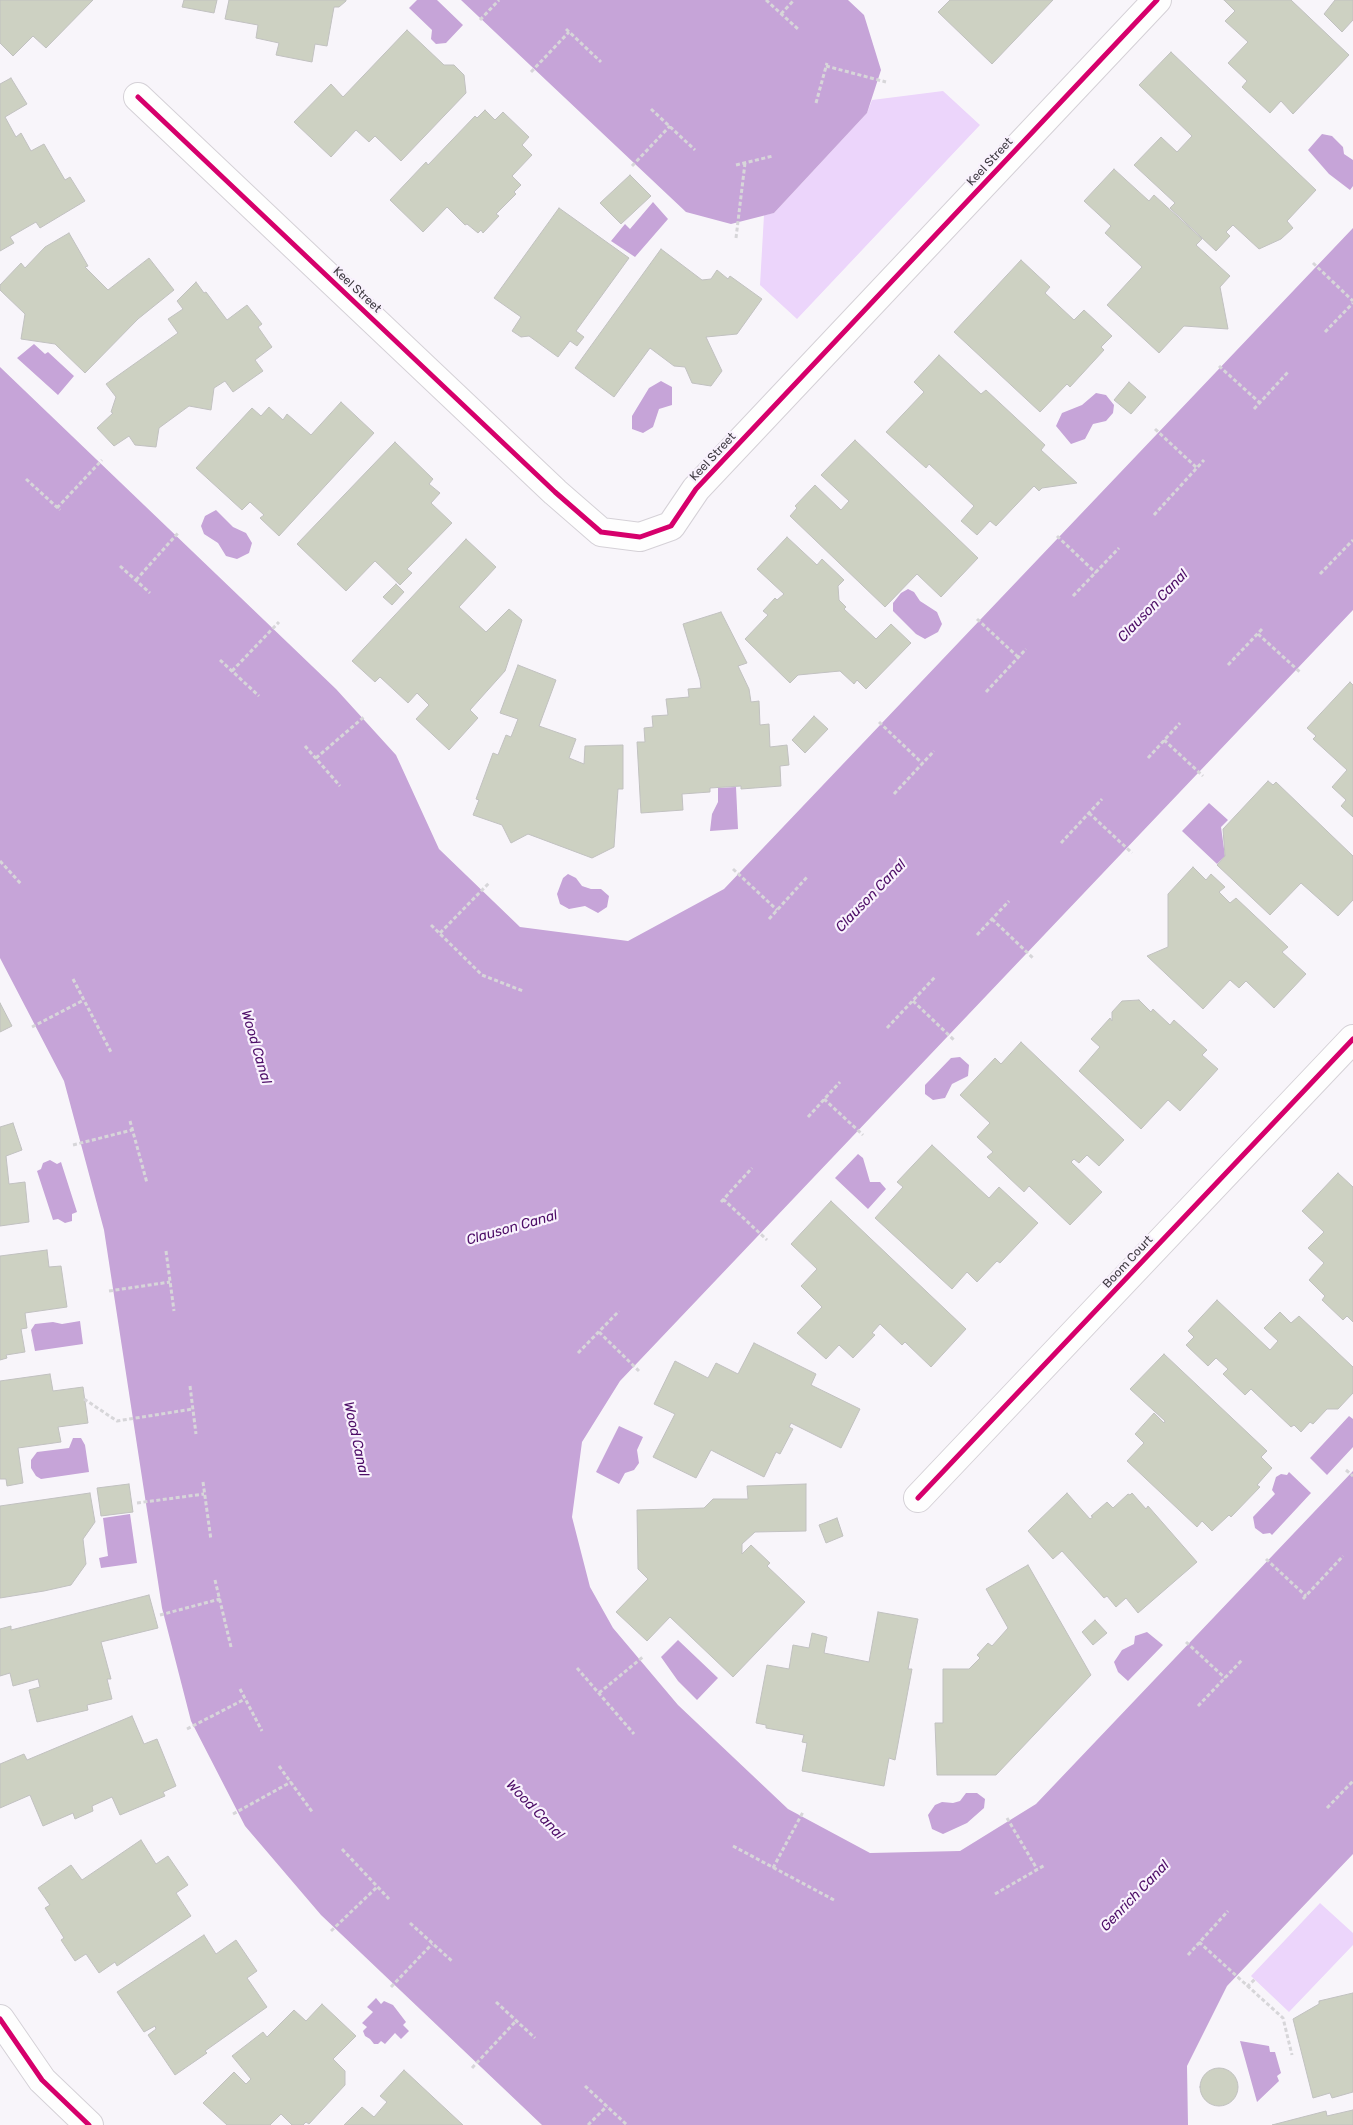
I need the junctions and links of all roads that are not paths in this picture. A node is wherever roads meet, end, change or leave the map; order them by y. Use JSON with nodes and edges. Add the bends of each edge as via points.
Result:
{"nodes":[{"id":1,"x":1157,"y":0,"type":"edge"},
{"id":2,"x":138,"y":97,"type":"dead end"},
{"id":3,"x":1353,"y":1039,"type":"edge"},
{"id":4,"x":918,"y":1498,"type":"dead end"},
{"id":5,"x":0,"y":2019,"type":"edge"},
{"id":6,"x":89,"y":2125,"type":"edge"}],
"edges":[{"from":1,"to":2,"type":"street","name":"Keel Street","via":[[696,489],[671,526],[640,537],[601,532],[555,492]]},
{"from":3,"to":4,"type":"street","name":"Boom Court"},
{"from":5,"to":6,"type":"street","via":[[42,2080]]}]}
